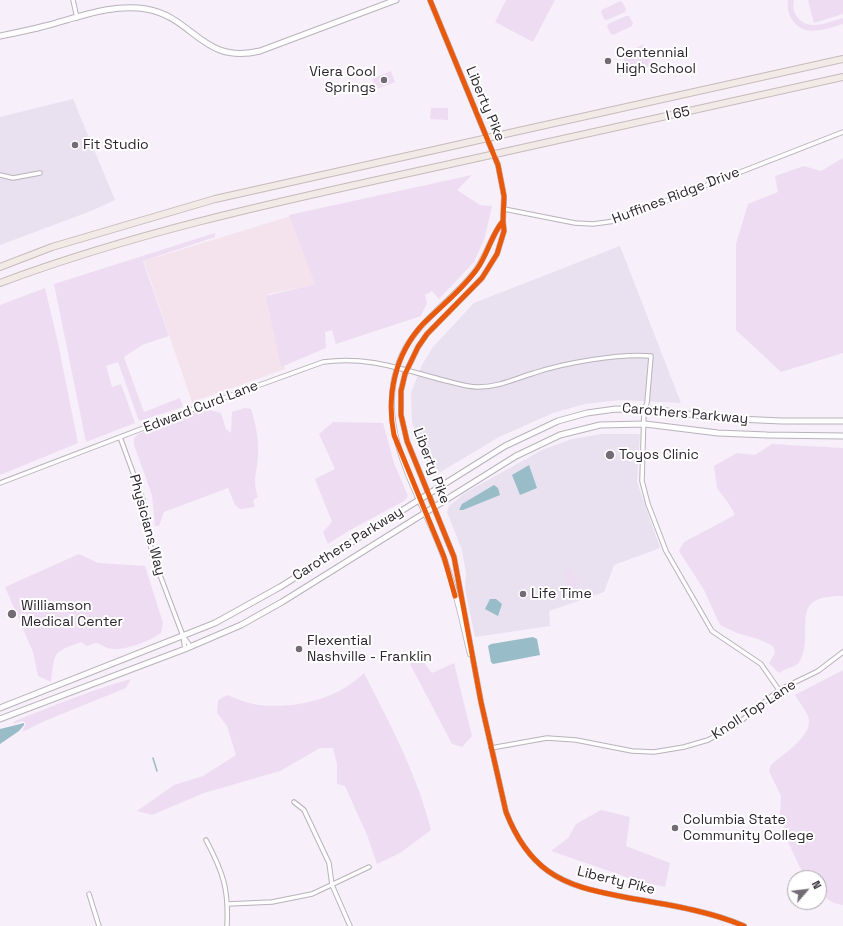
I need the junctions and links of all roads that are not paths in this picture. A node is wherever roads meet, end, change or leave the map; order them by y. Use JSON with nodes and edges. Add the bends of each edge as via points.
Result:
{"nodes":[{"id":1,"x":73,"y":0,"type":"edge"},
{"id":2,"x":396,"y":0,"type":"edge"},
{"id":3,"x":430,"y":0,"type":"edge"},
{"id":4,"x":77,"y":18,"type":"junction"},
{"id":5,"x":0,"y":36,"type":"edge"},
{"id":6,"x":843,"y":54,"type":"edge"},
{"id":7,"x":843,"y":59,"type":"edge"},
{"id":8,"x":829,"y":62,"type":"junction"},
{"id":9,"x":843,"y":77,"type":"edge"},
{"id":10,"x":843,"y":132,"type":"edge"},
{"id":11,"x":40,"y":173,"type":"dead end"},
{"id":12,"x":0,"y":175,"type":"edge"},
{"id":13,"x":504,"y":210,"type":"junction"},
{"id":14,"x":503,"y":221,"type":"junction"},
{"id":15,"x":0,"y":267,"type":"edge"},
{"id":16,"x":0,"y":283,"type":"edge"},
{"id":17,"x":441,"y":307,"type":"junction"},
{"id":18,"x":448,"y":314,"type":"junction"},
{"id":19,"x":397,"y":368,"type":"junction"},
{"id":20,"x":406,"y":371,"type":"junction"},
{"id":21,"x":644,"y":410,"type":"junction"},
{"id":22,"x":843,"y":422,"type":"edge"},
{"id":23,"x":645,"y":424,"type":"junction"},
{"id":24,"x":843,"y":436,"type":"edge"},
{"id":25,"x":120,"y":437,"type":"junction"},
{"id":26,"x":0,"y":483,"type":"edge"},
{"id":27,"x":428,"y":494,"type":"junction"},
{"id":28,"x":420,"y":499,"type":"junction"},
{"id":29,"x":434,"y":507,"type":"junction"},
{"id":30,"x":425,"y":513,"type":"junction"},
{"id":31,"x":183,"y":636,"type":"junction"},
{"id":32,"x":191,"y":647,"type":"junction"},
{"id":33,"x":185,"y":649,"type":"junction"},
{"id":34,"x":843,"y":652,"type":"edge"},
{"id":35,"x":779,"y":690,"type":"junction"},
{"id":36,"x":481,"y":702,"type":"junction"},
{"id":37,"x":0,"y":708,"type":"edge"},
{"id":38,"x":0,"y":719,"type":"edge"},
{"id":39,"x":491,"y":748,"type":"junction"},
{"id":40,"x":294,"y":802,"type":"dead end"},
{"id":41,"x":206,"y":840,"type":"dead end"},
{"id":42,"x":369,"y":867,"type":"dead end"},
{"id":43,"x":332,"y":885,"type":"junction"},
{"id":44,"x":89,"y":894,"type":"dead end"},
{"id":45,"x":228,"y":904,"type":"junction"},
{"id":46,"x":99,"y":926,"type":"edge"},
{"id":47,"x":227,"y":926,"type":"edge"},
{"id":48,"x":350,"y":926,"type":"edge"},
{"id":49,"x":744,"y":926,"type":"edge"}],
"edges":[{"from":1,"to":4,"type":"street"},
{"from":2,"to":4,"type":"main road","via":[[260,51],[240,54],[213,48],[174,20],[145,9],[128,8]]},
{"from":3,"to":13,"type":"street","name":"Liberty Pike","via":[[498,165]]},
{"from":4,"to":5,"type":"main road"},
{"from":6,"to":8,"type":"highway"},
{"from":7,"to":8,"type":"highway","number":"I 65"},
{"from":8,"to":15,"type":"highway","number":"I 65","bridge":true,"via":[[215,199],[52,247]]},
{"from":9,"to":16,"type":"highway","name":"I 65","number":"I 65","bridge":true,"via":[[217,215],[97,249]]},
{"from":10,"to":13,"type":"street","name":"Huffines Ridge Drive","via":[[615,221],[575,223]]},
{"from":11,"to":12,"type":"street","via":[[13,178]]},
{"from":13,"to":14,"type":"street","name":"Liberty Pike"},
{"from":14,"to":17,"type":"street","name":"Liberty Pike","via":[[496,229],[485,257],[477,269]]},
{"from":14,"to":18,"type":"street","name":"Liberty Pike","via":[[501,244],[491,265]]},
{"from":17,"to":18,"type":"street"},
{"from":17,"to":19,"type":"street","name":"Liberty Pike","via":[[415,333]]},
{"from":18,"to":20,"type":"street","name":"Liberty Pike","via":[[427,334]]},
{"from":19,"to":20,"type":"street","name":"Edward Curd Lane"},
{"from":19,"to":25,"type":"street","name":"Edward Curd Lane","via":[[368,360],[323,362]]},
{"from":19,"to":28,"type":"street","name":"Liberty Pike","via":[[391,402],[392,425]]},
{"from":20,"to":21,"type":"street","name":"Edward Curd Lane","via":[[461,385],[489,387],[566,365],[637,355],[651,356],[647,403]]},
{"from":20,"to":27,"type":"street","name":"Liberty Pike","via":[[401,403],[403,430]]},
{"from":21,"to":22,"type":"main road","name":"Carothers Parkway","via":[[715,418]]},
{"from":21,"to":23,"type":"street"},
{"from":21,"to":27,"type":"main road","name":"Carothers Parkway","via":[[616,409],[587,413],[547,425],[505,446]]},
{"from":23,"to":24,"type":"main road","name":"Carothers Parkway","via":[[718,433]]},
{"from":23,"to":29,"type":"main road","name":"Carothers Parkway","via":[[600,425],[560,435],[516,456]]},
{"from":23,"to":35,"type":"street","via":[[642,481],[666,551],[712,632],[761,664]]},
{"from":25,"to":26,"type":"street","name":"Edward Curd Lane"},
{"from":25,"to":31,"type":"street","name":"Physicians Way","via":[[143,500],[152,554]]},
{"from":27,"to":28,"type":"main road","name":"Carothers Parkway"},
{"from":27,"to":29,"type":"street","name":"Liberty Pike"},
{"from":28,"to":30,"type":"street","name":"Liberty Pike"},
{"from":28,"to":31,"type":"main road","name":"Carothers Parkway","via":[[274,590],[215,623]]},
{"from":29,"to":30,"type":"main road","name":"Carothers Parkway"},
{"from":29,"to":36,"type":"street","name":"Liberty Pike","via":[[454,557]]},
{"from":30,"to":32,"type":"main road","name":"Carothers Parkway","via":[[263,613]]},
{"from":30,"to":36,"type":"street","name":"Liberty Pike","via":[[449,572]]},
{"from":31,"to":32,"type":"street","name":"Physicians Way"},
{"from":31,"to":33,"type":"street","name":"Physicians Way"},
{"from":31,"to":37,"type":"main road","name":"Carothers Parkway"},
{"from":32,"to":33,"type":"main road","name":"Carothers Parkway"},
{"from":33,"to":38,"type":"main road","name":"Carothers Parkway"},
{"from":34,"to":35,"type":"street","name":"Knoll Top Lane","via":[[813,674]]},
{"from":35,"to":39,"type":"street","name":"Knoll Top Lane","via":[[736,725],[708,740],[684,747],[654,752],[632,751],[576,740],[547,738]]},
{"from":36,"to":39,"type":"street","name":"Liberty Pike"},
{"from":39,"to":49,"type":"street","name":"Liberty Pike","via":[[511,826],[527,850],[548,871],[580,887],[723,918]]},
{"from":40,"to":43,"type":"street","via":[[304,810],[326,856]]},
{"from":41,"to":45,"type":"street","via":[[220,866]]},
{"from":42,"to":43,"type":"street"},
{"from":43,"to":45,"type":"street","via":[[312,894],[272,902]]},
{"from":43,"to":48,"type":"street"},
{"from":44,"to":46,"type":"street"},
{"from":45,"to":47,"type":"street"}]}
